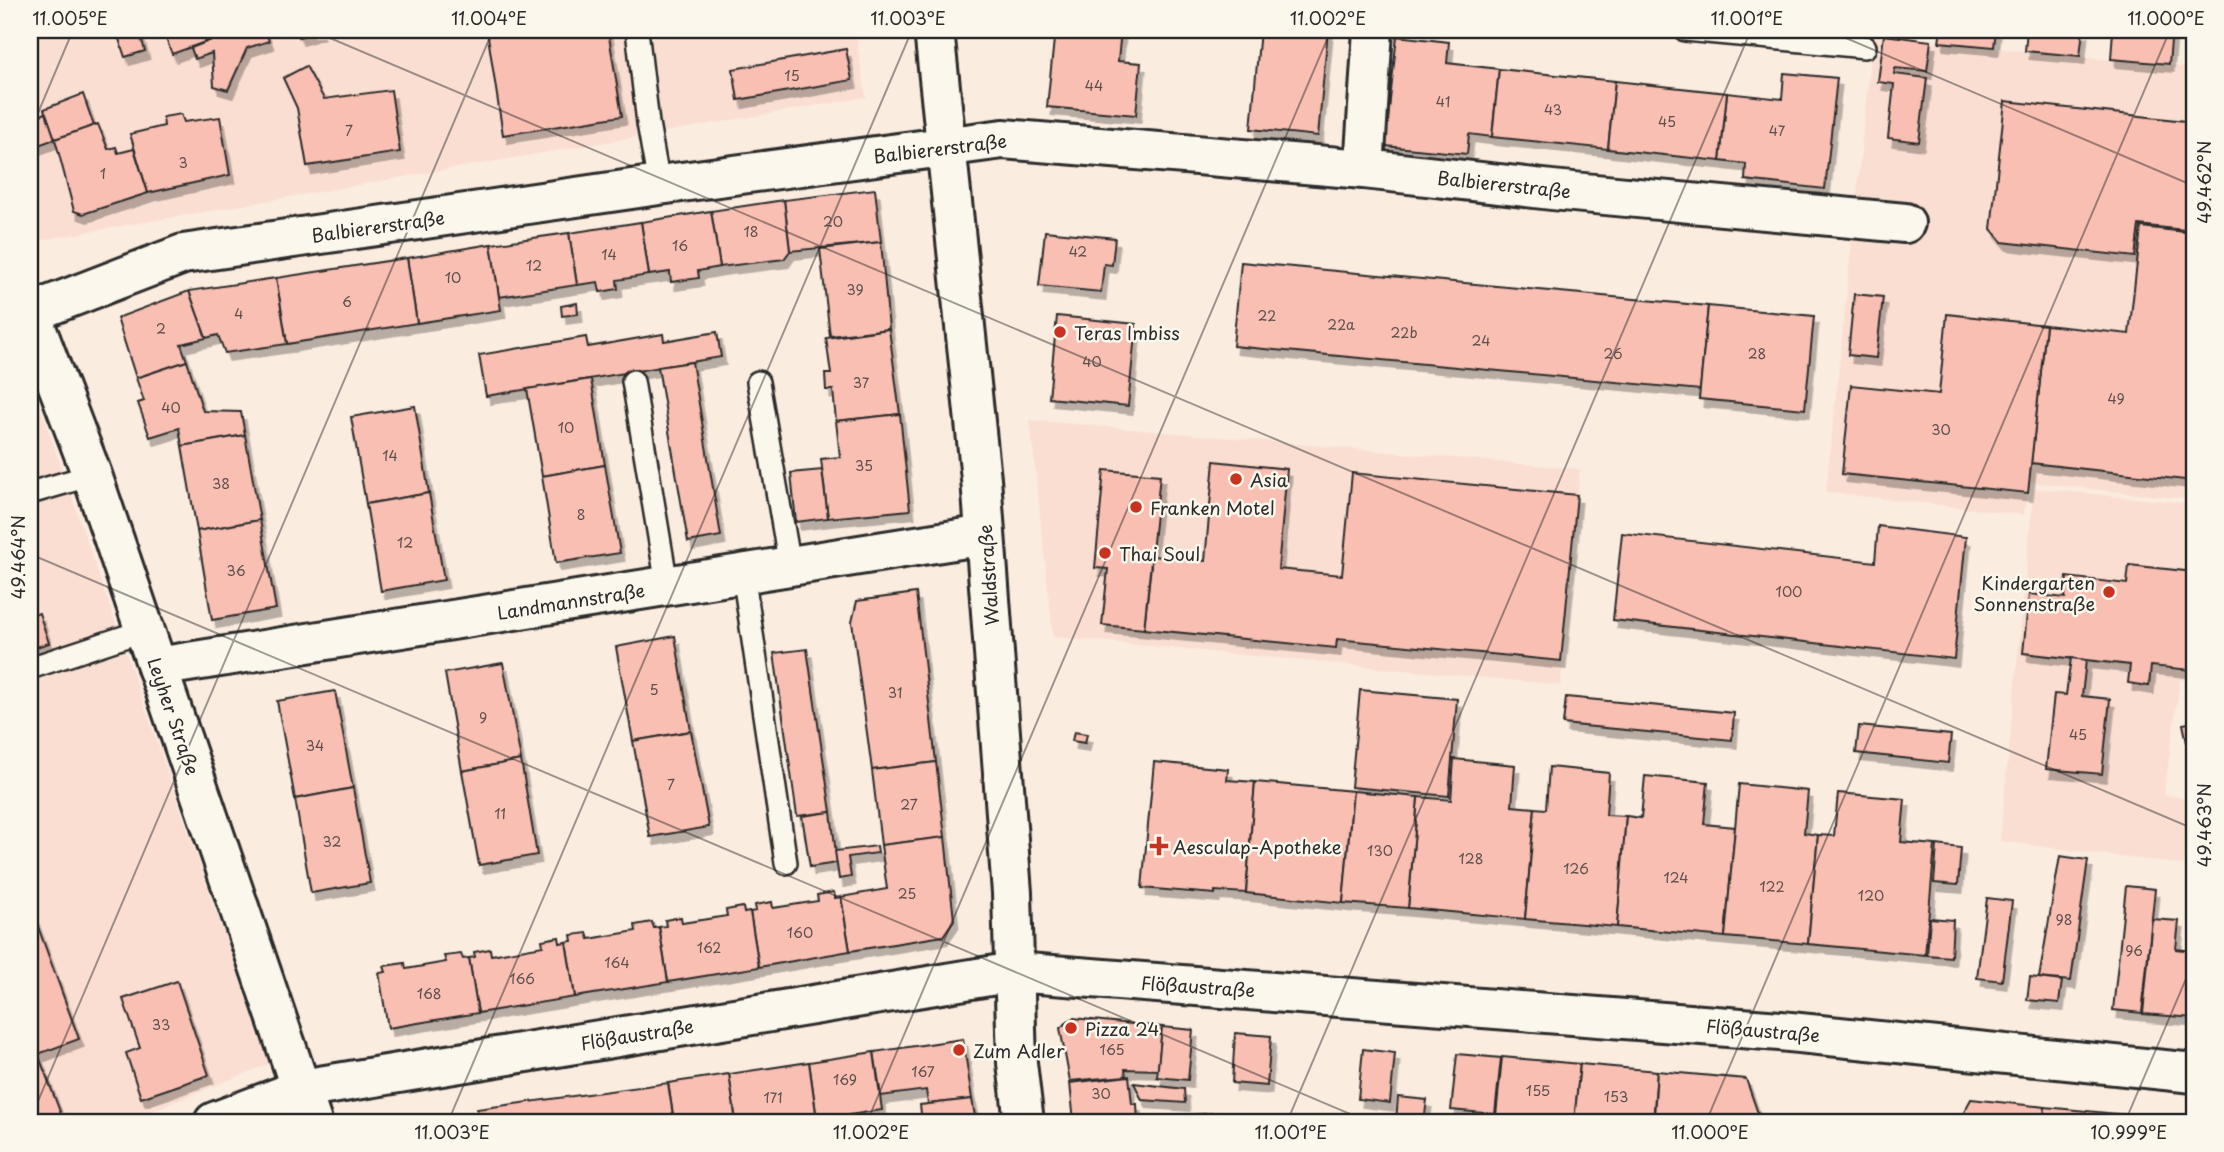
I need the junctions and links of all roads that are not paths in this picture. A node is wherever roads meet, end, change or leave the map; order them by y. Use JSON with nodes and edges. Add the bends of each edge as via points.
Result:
{"nodes":[{"id":1,"x":637,"y":30,"type":"edge"},
{"id":2,"x":934,"y":30,"type":"edge"},
{"id":3,"x":1373,"y":30,"type":"edge"},
{"id":4,"x":1685,"y":30,"type":"edge"},
{"id":5,"x":1865,"y":47,"type":"dead end"},
{"id":6,"x":947,"y":145,"type":"junction"},
{"id":7,"x":1364,"y":169,"type":"junction"},
{"id":8,"x":659,"y":185,"type":"junction"},
{"id":9,"x":1905,"y":223,"type":"dead end"},
{"id":10,"x":30,"y":312,"type":"edge"},
{"id":11,"x":633,"y":381,"type":"dead end"},
{"id":12,"x":758,"y":382,"type":"dead end"},
{"id":13,"x":92,"y":475,"type":"junction"},
{"id":14,"x":30,"y":493,"type":"edge"},
{"id":15,"x":985,"y":535,"type":"junction"},
{"id":16,"x":790,"y":566,"type":"junction"},
{"id":17,"x":743,"y":573,"type":"junction"},
{"id":18,"x":667,"y":585,"type":"junction"},
{"id":19,"x":145,"y":629,"type":"junction"},
{"id":20,"x":157,"y":667,"type":"junction"},
{"id":21,"x":30,"y":668,"type":"edge"},
{"id":22,"x":786,"y":863,"type":"dead end"},
{"id":23,"x":1014,"y":972,"type":"junction"},
{"id":24,"x":2194,"y":1073,"type":"edge"},
{"id":25,"x":306,"y":1106,"type":"edge"},
{"id":26,"x":214,"y":1122,"type":"edge"},
{"id":27,"x":1024,"y":1122,"type":"edge"}],
"edges":[{"from":1,"to":8,"type":"lane"},
{"from":2,"to":6,"type":"street","name":"Waldstraße"},
{"from":3,"to":7,"type":"street"},
{"from":4,"to":5,"type":"lane"},
{"from":6,"to":7,"type":"street","name":"Balbiererstraße","via":[[1003,139]]},
{"from":6,"to":8,"type":"street","name":"Balbiererstraße"},
{"from":6,"to":15,"type":"street","name":"Waldstraße"},
{"from":7,"to":9,"type":"street","name":"Balbiererstraße"},
{"from":8,"to":10,"type":"street","name":"Balbiererstraße","via":[[183,254]]},
{"from":10,"to":13,"type":"street","name":"Leyher Straße"},
{"from":11,"to":18,"type":"lane"},
{"from":12,"to":16,"type":"lane"},
{"from":13,"to":14,"type":"lane"},
{"from":13,"to":19,"type":"street","name":"Leyher Straße"},
{"from":15,"to":16,"type":"street","name":"Landmannstraße"},
{"from":15,"to":23,"type":"street","name":"Waldstraße"},
{"from":16,"to":17,"type":"street","name":"Landmannstraße"},
{"from":17,"to":18,"type":"street","name":"Landmannstraße"},
{"from":17,"to":22,"type":"lane"},
{"from":18,"to":20,"type":"street","name":"Landmannstraße"},
{"from":19,"to":20,"type":"street","name":"Leyher Straße"},
{"from":19,"to":21,"type":"lane"},
{"from":20,"to":25,"type":"street","name":"Leyher Straße"},
{"from":23,"to":24,"type":"street","name":"Flößaustraße","via":[[1780,1031]]},
{"from":23,"to":25,"type":"street","name":"Flößaustraße"},
{"from":23,"to":27,"type":"street","name":"Waldstraße"},
{"from":25,"to":26,"type":"street","name":"Flößaustraße"}]}
